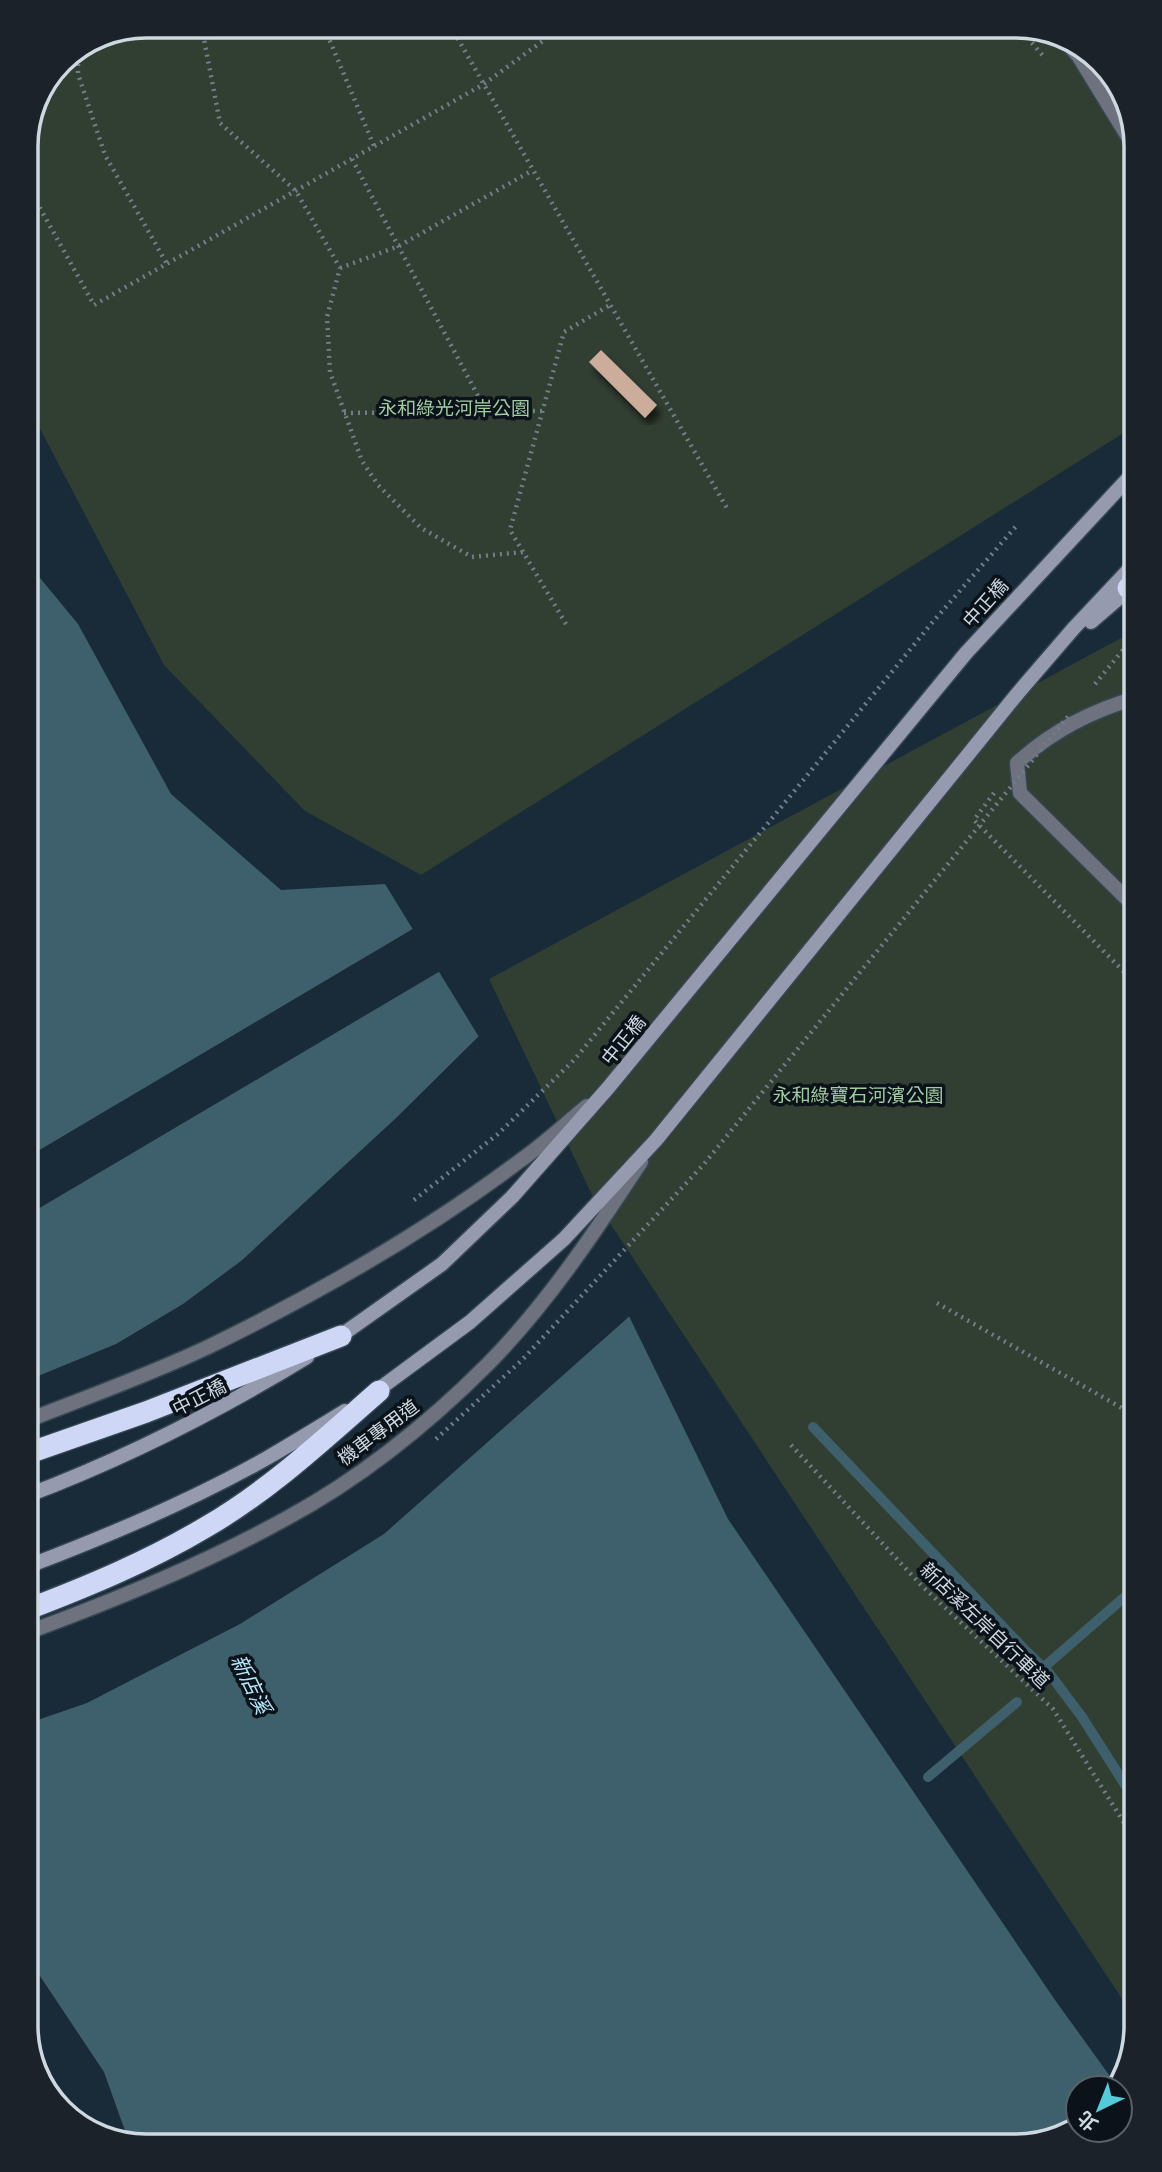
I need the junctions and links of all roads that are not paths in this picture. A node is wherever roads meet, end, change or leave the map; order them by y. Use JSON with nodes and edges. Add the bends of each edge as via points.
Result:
{"nodes":[{"id":1,"x":1082,"y":62,"type":"edge"},
{"id":2,"x":1121,"y":125,"type":"edge"},
{"id":3,"x":1124,"y":483,"type":"edge"},
{"id":4,"x":1124,"y":575,"type":"edge"},
{"id":5,"x":1124,"y":593,"type":"edge"},
{"id":6,"x":1018,"y":694,"type":"junction"},
{"id":7,"x":1124,"y":701,"type":"edge"},
{"id":8,"x":1124,"y":896,"type":"edge"},
{"id":9,"x":608,"y":1088,"type":"junction"},
{"id":10,"x":656,"y":1140,"type":"junction"},
{"id":11,"x":341,"y":1336,"type":"junction"},
{"id":12,"x":379,"y":1391,"type":"junction"},
{"id":13,"x":38,"y":1416,"type":"edge"},
{"id":14,"x":38,"y":1450,"type":"edge"},
{"id":15,"x":38,"y":1491,"type":"edge"},
{"id":16,"x":38,"y":1562,"type":"edge"},
{"id":17,"x":38,"y":1605,"type":"edge"},
{"id":18,"x":38,"y":1628,"type":"edge"}],
"edges":[{"from":1,"to":2,"type":"lane"},
{"from":3,"to":9,"type":"main road","name":"中正橋","via":[[966,653]]},
{"from":4,"to":6,"type":"main road"},
{"from":5,"to":6,"type":"main road"},
{"from":6,"to":10,"type":"main road"},
{"from":7,"to":8,"type":"lane","via":[[1100,708],[1038,743],[1017,764],[1020,793]]},
{"from":9,"to":11,"type":"main road","name":"中正橋","via":[[512,1197],[442,1264]]},
{"from":9,"to":13,"type":"lane","via":[[523,1159],[354,1269],[207,1347]]},
{"from":10,"to":12,"type":"main road","via":[[564,1239],[470,1322]]},
{"from":10,"to":18,"type":"lane","name":"機車專用道","via":[[543,1300],[489,1362],[426,1421],[363,1470],[289,1517],[103,1604]]},
{"from":11,"to":14,"type":"highway"},
{"from":11,"to":15,"type":"main road","name":"中正橋","via":[[242,1397]]},
{"from":12,"to":16,"type":"main road","via":[[266,1459]]},
{"from":12,"to":17,"type":"highway","via":[[290,1468],[208,1526],[129,1569]]}]}
